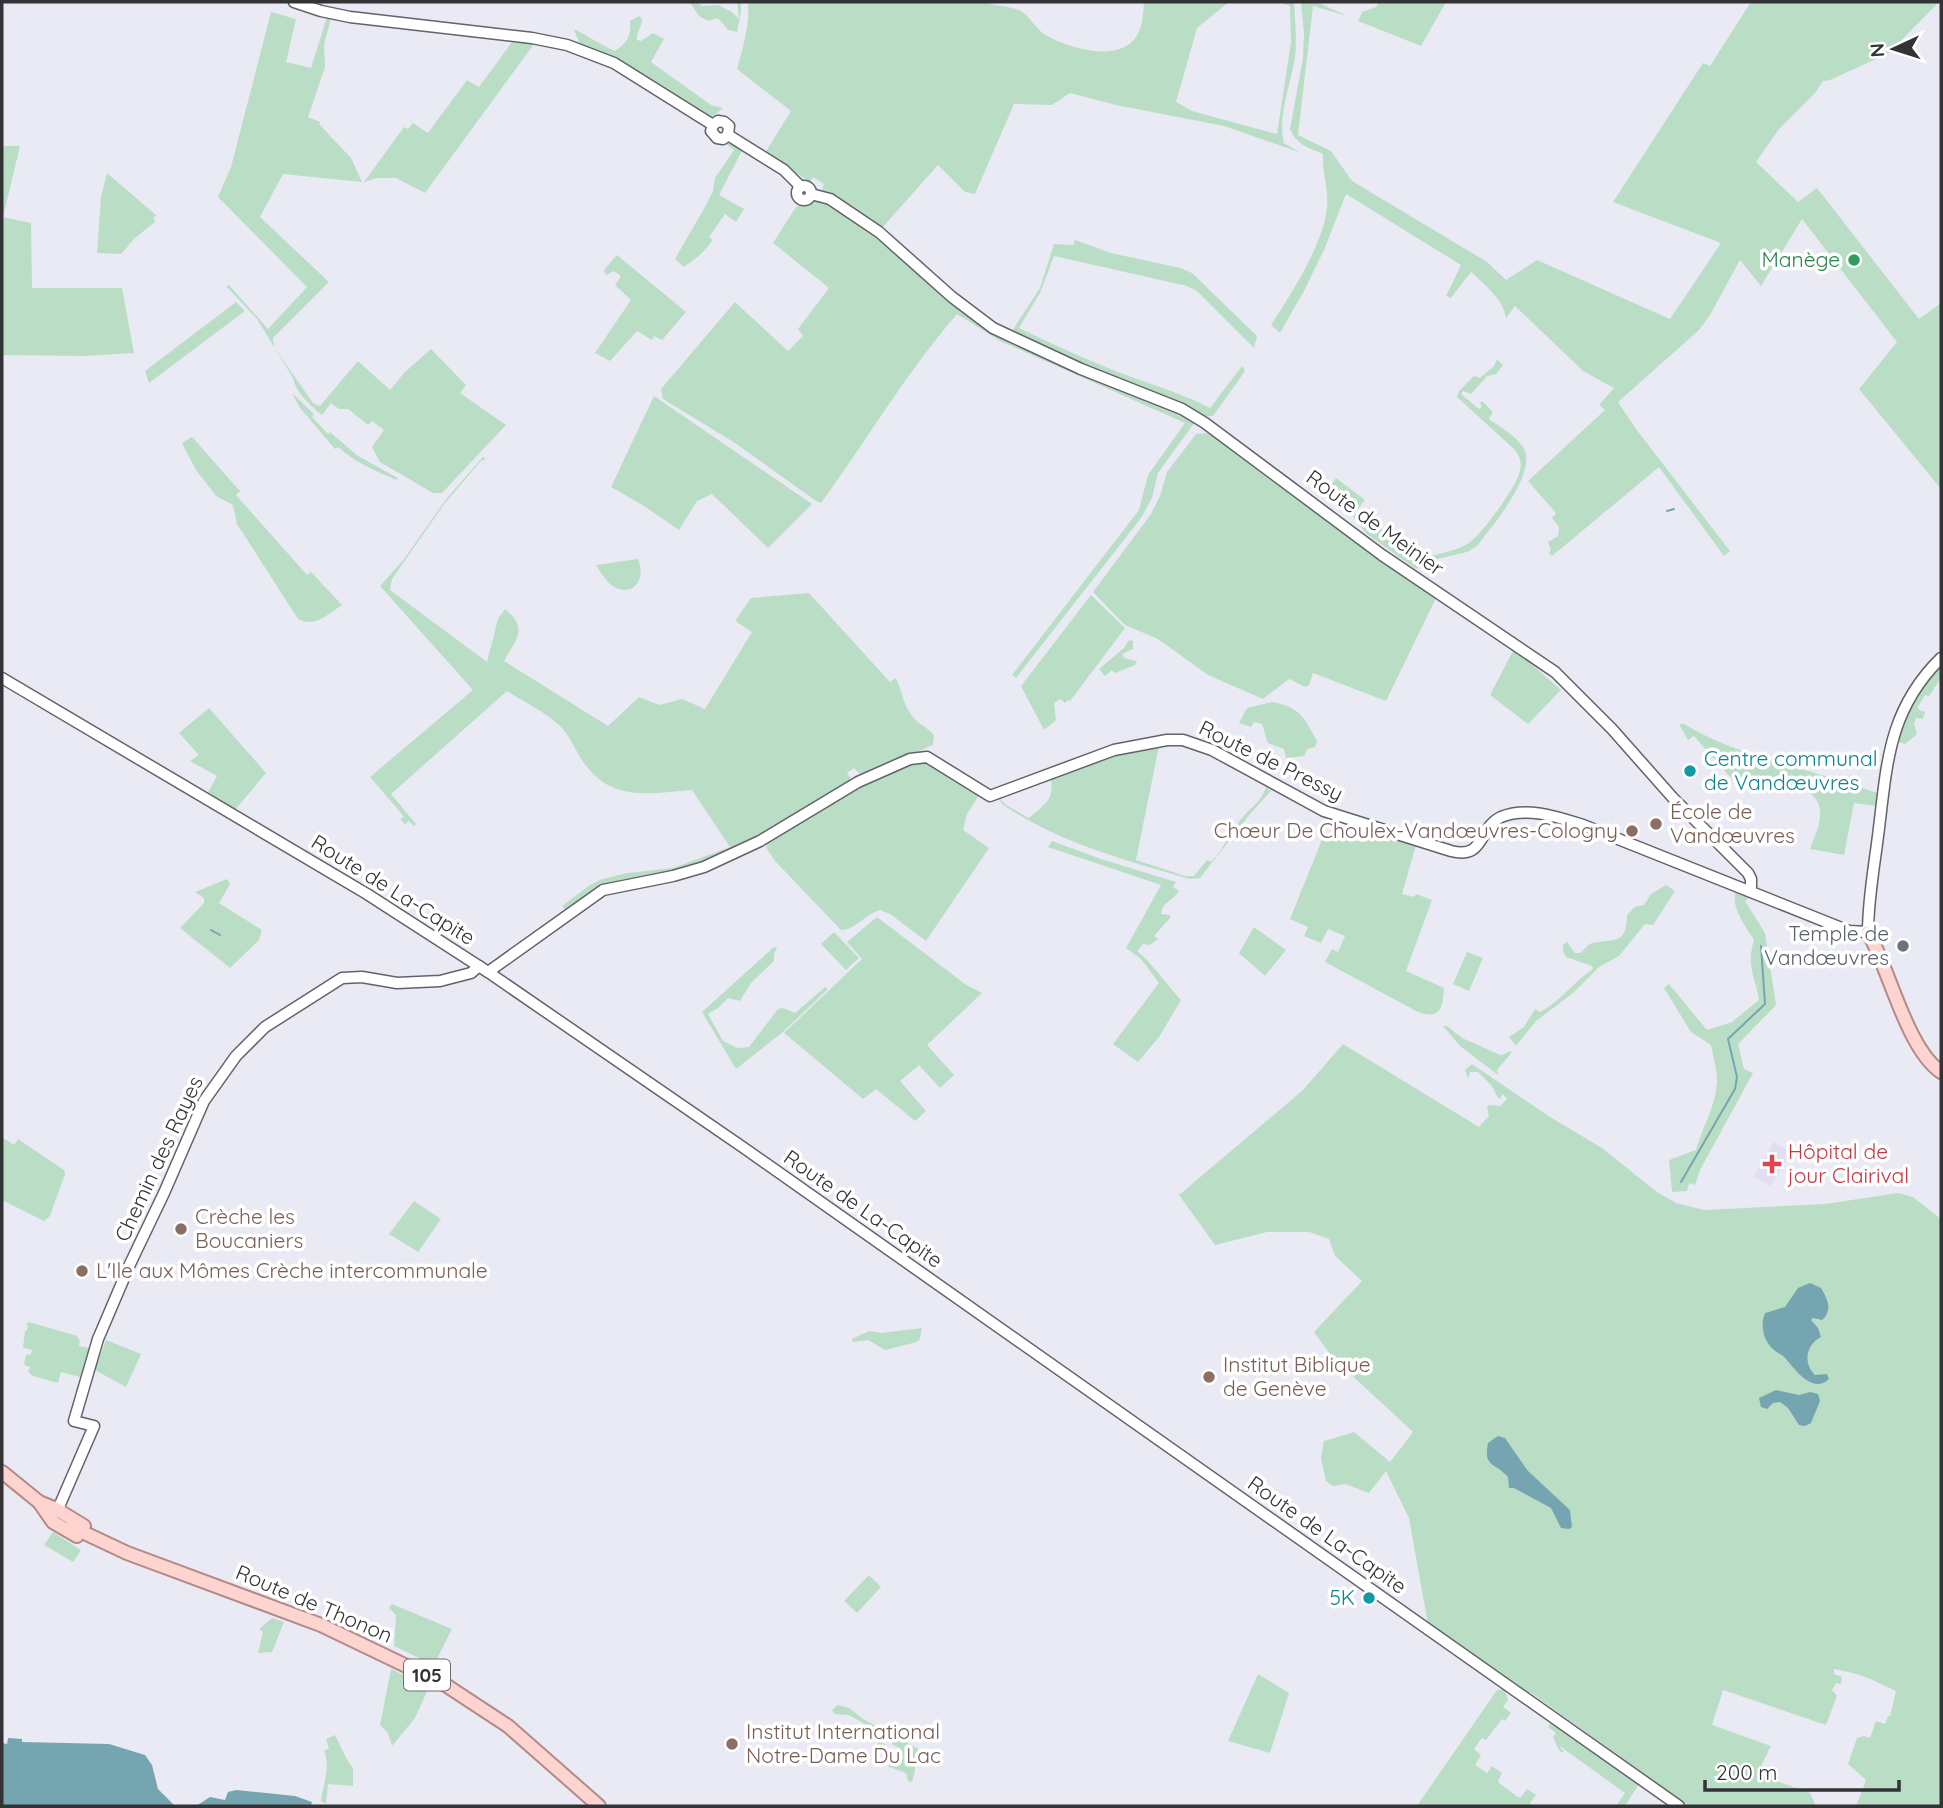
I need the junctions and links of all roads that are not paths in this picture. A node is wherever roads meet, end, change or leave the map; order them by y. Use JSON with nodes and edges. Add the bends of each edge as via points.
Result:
{"nodes":[{"id":1,"x":294,"y":2,"type":"edge"},
{"id":2,"x":1941,"y":658,"type":"edge"},
{"id":3,"x":2,"y":678,"type":"edge"},
{"id":4,"x":928,"y":757,"type":"joint"},
{"id":5,"x":1751,"y":891,"type":"junction"},
{"id":6,"x":1868,"y":932,"type":"junction"},
{"id":7,"x":483,"y":969,"type":"junction"},
{"id":8,"x":1941,"y":1072,"type":"edge"},
{"id":9,"x":2,"y":1472,"type":"edge"},
{"id":10,"x":54,"y":1515,"type":"junction"},
{"id":11,"x":72,"y":1527,"type":"dead end"},
{"id":12,"x":178,"y":1571,"type":"junction"},
{"id":13,"x":599,"y":1806,"type":"edge"},
{"id":14,"x":1679,"y":1806,"type":"edge"}],
"edges":[{"from":1,"to":5,"type":"street","name":"Route de Meinier","via":[[350,17],[532,38],[567,45],[614,63],[713,125],[711,131],[717,138],[728,135],[785,170],[811,194],[830,199],[879,232],[993,327],[1205,423],[1382,555],[1545,664],[1748,873]]},
{"from":2,"to":6,"type":"street","via":[[1912,694],[1890,742]]},
{"from":3,"to":7,"type":"street","name":"Route de La-Capite","via":[[368,894]]},
{"from":4,"to":5,"type":"street","name":"Route de Pressy","via":[[990,796],[1116,749],[1183,740],[1212,750],[1324,811],[1457,853],[1474,849],[1498,818],[1543,814],[1583,825]]},
{"from":4,"to":7,"type":"street","name":"Chemin des Rayes","via":[[858,782],[760,841],[695,871],[603,890]]},
{"from":5,"to":6,"type":"street","via":[[1849,930]]},
{"from":6,"to":8,"type":"main road","via":[[1915,1042]]},
{"from":7,"to":10,"type":"street","name":"Chemin des Rayes","via":[[440,981],[342,978],[265,1027],[236,1056],[199,1110],[98,1339],[74,1421],[94,1426]]},
{"from":7,"to":14,"type":"street","name":"Route de La-Capite"},
{"from":9,"to":10,"type":"main road","name":"Route de Thonon","number":"105"},
{"from":10,"to":12,"type":"main road","name":"Route de Thonon","number":"105","via":[[78,1537],[118,1556],[158,1571]]},
{"from":11,"to":12,"type":"main road","number":"105","via":[[113,1548]]},
{"from":12,"to":13,"type":"main road","name":"Route de Thonon","number":"105","via":[[321,1625],[444,1684],[500,1720]]}]}
